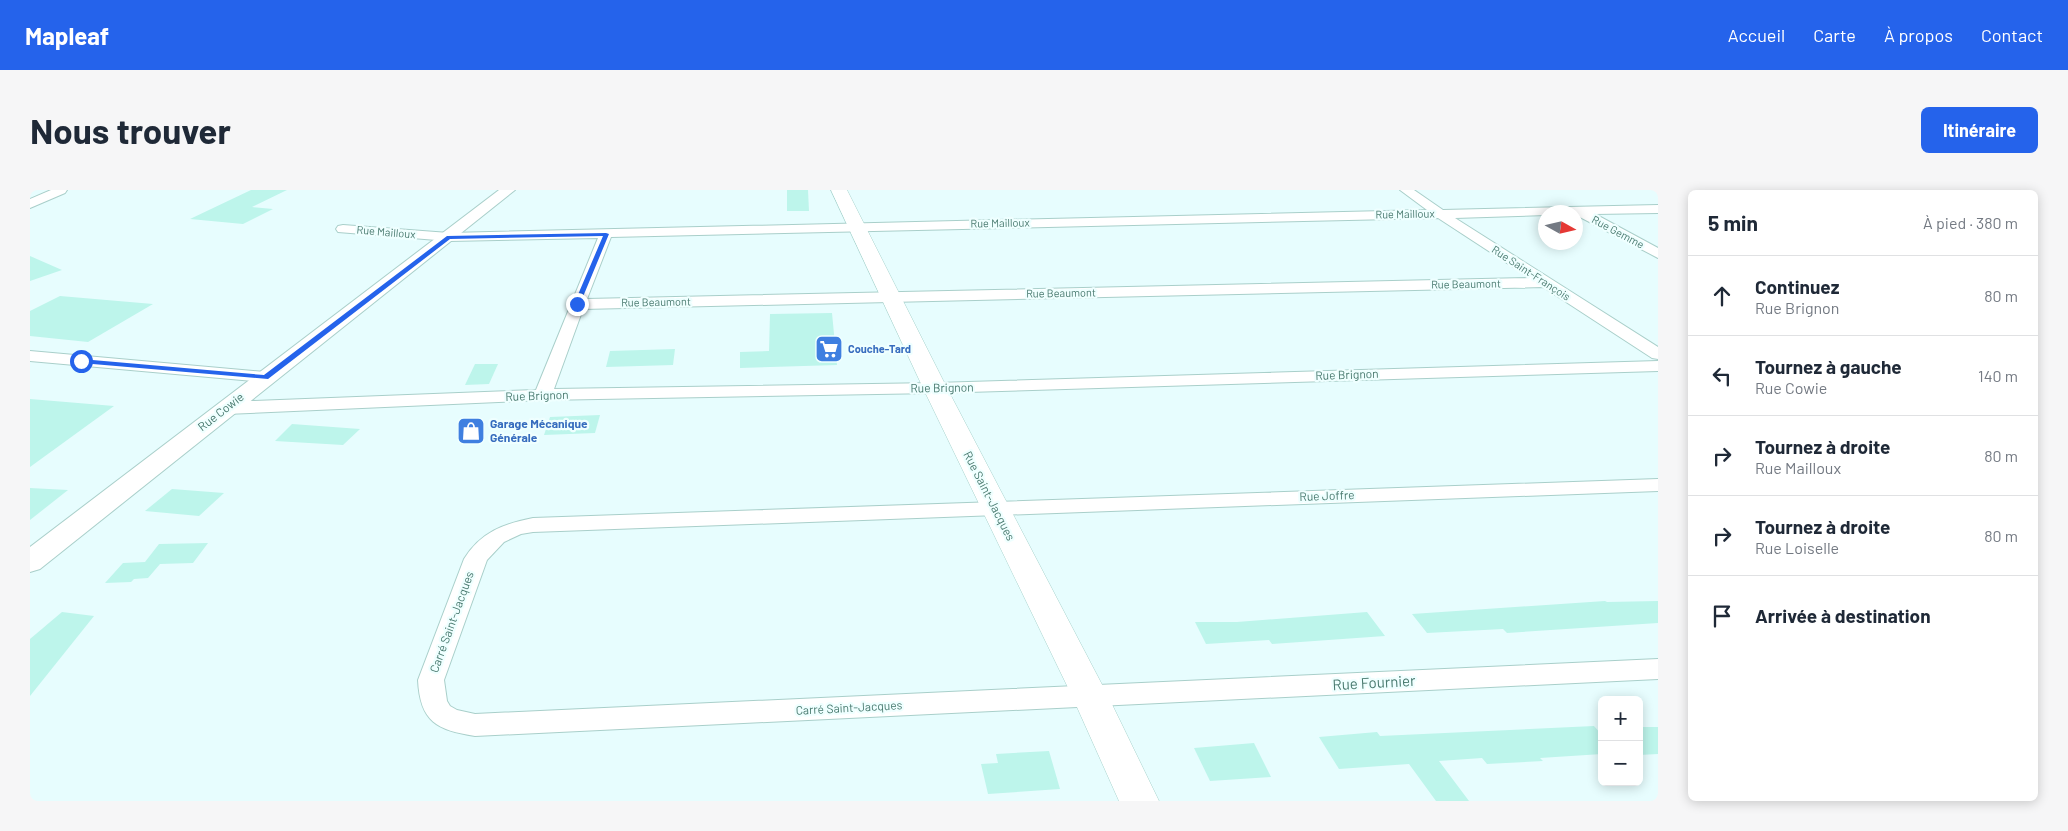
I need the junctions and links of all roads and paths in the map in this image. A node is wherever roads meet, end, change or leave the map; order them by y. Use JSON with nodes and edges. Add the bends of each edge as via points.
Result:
{"nodes":[{"id":1,"x":62,"y":190,"type":"edge"},
{"id":2,"x":508,"y":190,"type":"edge"},
{"id":3,"x":839,"y":190,"type":"edge"},
{"id":4,"x":1406,"y":190,"type":"edge"},
{"id":5,"x":30,"y":204,"type":"edge"},
{"id":6,"x":1658,"y":209,"type":"edge"},
{"id":7,"x":1583,"y":210,"type":"edge"},
{"id":8,"x":1538,"y":211,"type":"edge"},
{"id":9,"x":1439,"y":213,"type":"junction"},
{"id":10,"x":1583,"y":213,"type":"edge"},
{"id":11,"x":858,"y":226,"type":"junction"},
{"id":12,"x":343,"y":229,"type":"dead end"},
{"id":13,"x":606,"y":234,"type":"junction"},
{"id":14,"x":449,"y":238,"type":"junction"},
{"id":15,"x":1658,"y":254,"type":"edge"},
{"id":16,"x":1546,"y":282,"type":"junction"},
{"id":17,"x":892,"y":296,"type":"junction"},
{"id":18,"x":577,"y":304,"type":"junction"},
{"id":19,"x":1658,"y":354,"type":"edge"},
{"id":20,"x":30,"y":356,"type":"edge"},
{"id":21,"x":1658,"y":366,"type":"edge"},
{"id":22,"x":265,"y":377,"type":"junction"},
{"id":23,"x":935,"y":388,"type":"junction"},
{"id":24,"x":543,"y":395,"type":"junction"},
{"id":25,"x":226,"y":408,"type":"junction"},
{"id":26,"x":1658,"y":485,"type":"edge"},
{"id":27,"x":995,"y":508,"type":"junction"},
{"id":28,"x":30,"y":562,"type":"edge"},
{"id":29,"x":1658,"y":669,"type":"edge"},
{"id":30,"x":1090,"y":696,"type":"junction"},
{"id":31,"x":1139,"y":801,"type":"edge"}],
"edges":[{"from":1,"to":5,"type":"street"},
{"from":2,"to":14,"type":"street","name":"Rue Cowie"},
{"from":3,"to":11,"type":"main road","name":"Rue Saint-Jacques"},
{"from":4,"to":9,"type":"street","name":"Rue Saint-François"},
{"from":6,"to":7,"type":"street","name":"Rue Mailloux"},
{"from":8,"to":9,"type":"street","name":"Rue Mailloux"},
{"from":9,"to":11,"type":"street","name":"Rue Mailloux"},
{"from":9,"to":16,"type":"street","name":"Rue Saint-François"},
{"from":10,"to":15,"type":"street","name":"Rue Gemme"},
{"from":11,"to":13,"type":"street","name":"Rue Mailloux"},
{"from":11,"to":17,"type":"main road","name":"Rue Saint-Jacques"},
{"from":12,"to":14,"type":"street","name":"Rue Mailloux"},
{"from":13,"to":14,"type":"street","name":"Rue Mailloux"},
{"from":13,"to":18,"type":"street"},
{"from":14,"to":22,"type":"street","name":"Rue Cowie"},
{"from":16,"to":17,"type":"street","name":"Rue Beaumont"},
{"from":16,"to":19,"type":"street","name":"Rue Saint-François"},
{"from":17,"to":18,"type":"street","name":"Rue Beaumont"},
{"from":17,"to":23,"type":"main road","name":"Rue Saint-Jacques"},
{"from":18,"to":24,"type":"street"},
{"from":20,"to":22,"type":"street"},
{"from":21,"to":23,"type":"street","name":"Rue Brignon"},
{"from":22,"to":25,"type":"street","name":"Rue Cowie"},
{"from":23,"to":24,"type":"street","name":"Rue Brignon"},
{"from":23,"to":27,"type":"main road","name":"Rue Saint-Jacques"},
{"from":24,"to":25,"type":"street","name":"Rue Brignon"},
{"from":25,"to":28,"type":"street","name":"Rue Cowie"},
{"from":26,"to":27,"type":"street","name":"Rue Joffre"},
{"from":27,"to":30,"type":"main road","name":"Rue Saint-Jacques"},
{"from":27,"to":30,"type":"street","name":"Carré Saint-Jacques","via":[[543,523],[508,529],[482,548],[476,559],[431,680],[431,699],[439,713],[455,722],[475,725]]},
{"from":29,"to":30,"type":"street","name":"Rue Fournier"},
{"from":30,"to":31,"type":"main road","name":"Rue Saint-Jacques"}]}
